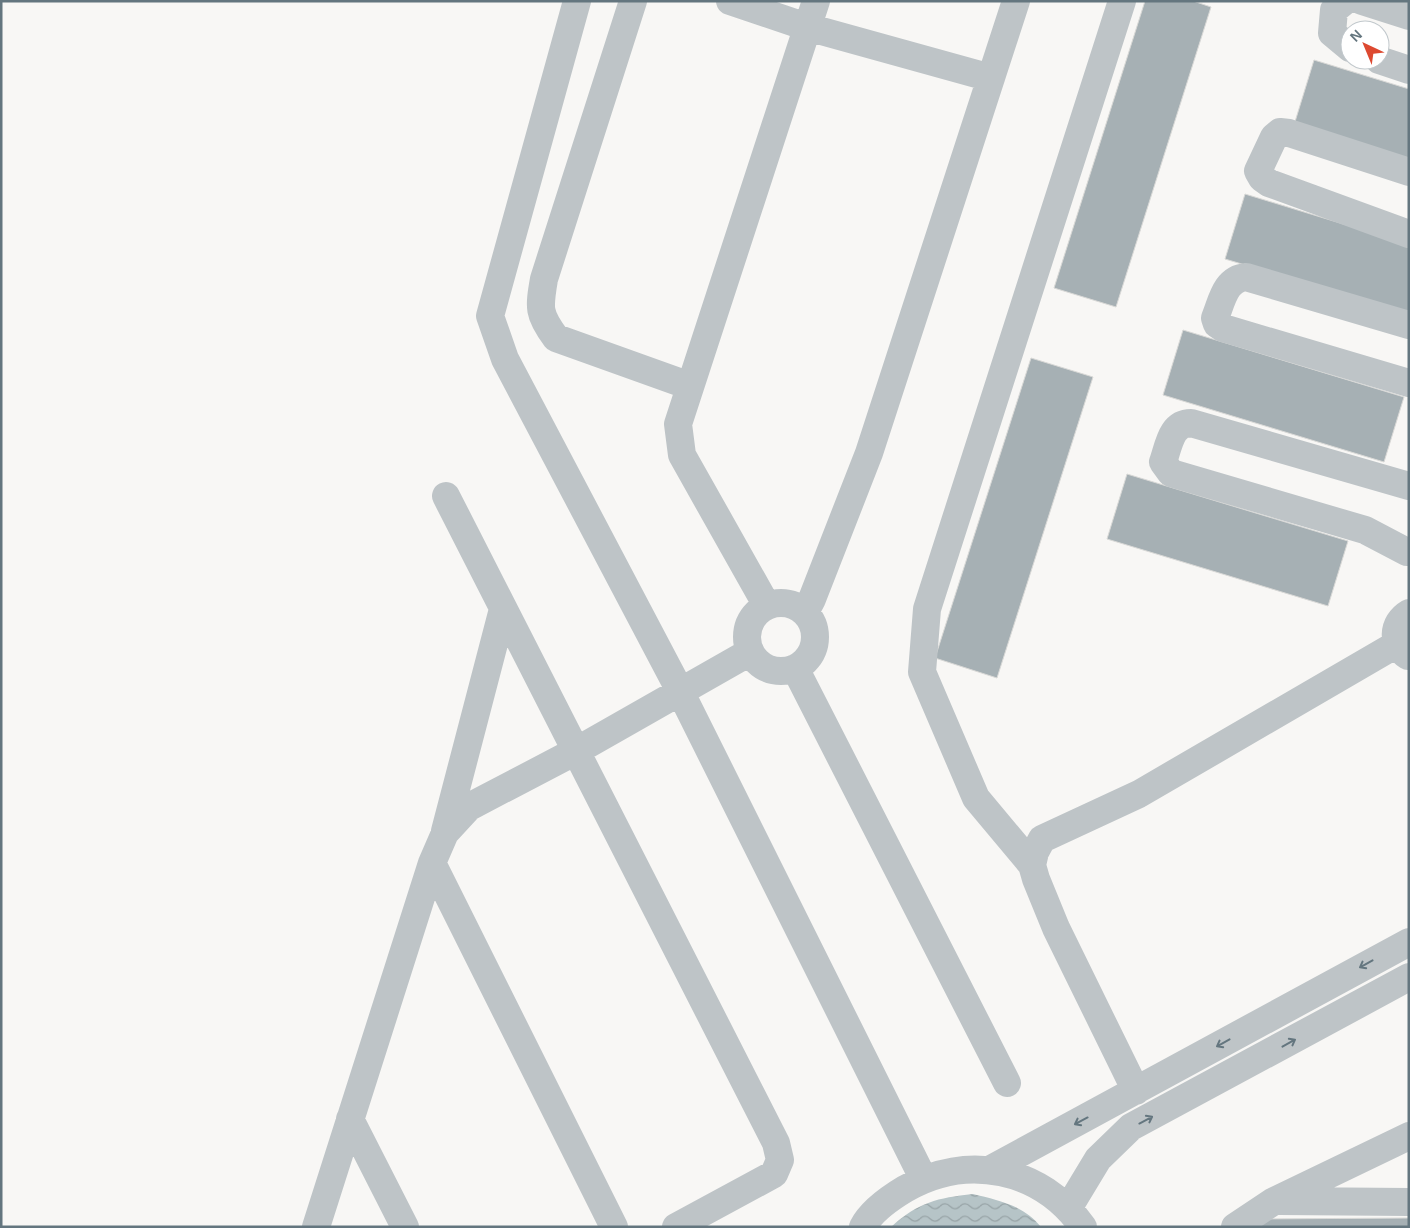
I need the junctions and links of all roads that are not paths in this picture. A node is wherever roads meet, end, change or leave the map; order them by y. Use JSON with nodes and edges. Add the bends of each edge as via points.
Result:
{"nodes":[{"id":1,"x":576,"y":1,"type":"edge"},
{"id":2,"x":633,"y":1,"type":"edge"},
{"id":3,"x":730,"y":1,"type":"edge"},
{"id":4,"x":816,"y":1,"type":"edge"},
{"id":5,"x":1016,"y":1,"type":"edge"},
{"id":6,"x":1122,"y":1,"type":"edge"},
{"id":7,"x":1345,"y":1,"type":"edge"},
{"id":8,"x":1362,"y":1,"type":"edge"},
{"id":9,"x":1409,"y":16,"type":"edge"},
{"id":10,"x":807,"y":27,"type":"junction"},
{"id":11,"x":1340,"y":40,"type":"edge"},
{"id":12,"x":1390,"y":64,"type":"edge"},
{"id":13,"x":1409,"y":70,"type":"edge"},
{"id":14,"x":991,"y":78,"type":"junction"},
{"id":15,"x":1409,"y":172,"type":"edge"},
{"id":16,"x":1409,"y":234,"type":"edge"},
{"id":17,"x":1409,"y":325,"type":"edge"},
{"id":18,"x":1409,"y":383,"type":"edge"},
{"id":19,"x":690,"y":386,"type":"junction"},
{"id":20,"x":1409,"y":486,"type":"edge"},
{"id":21,"x":446,"y":496,"type":"dead end"},
{"id":22,"x":1408,"y":556,"type":"edge"},
{"id":23,"x":767,"y":606,"type":"junction"},
{"id":24,"x":503,"y":609,"type":"junction"},
{"id":25,"x":805,"y":612,"type":"junction"},
{"id":26,"x":1409,"y":612,"type":"edge"},
{"id":27,"x":1403,"y":650,"type":"edge"},
{"id":28,"x":750,"y":652,"type":"junction"},
{"id":29,"x":795,"y":668,"type":"junction"},
{"id":30,"x":680,"y":691,"type":"junction"},
{"id":31,"x":576,"y":751,"type":"junction"},
{"id":32,"x":445,"y":833,"type":"junction"},
{"id":33,"x":432,"y":862,"type":"junction"},
{"id":34,"x":1032,"y":865,"type":"junction"},
{"id":35,"x":1409,"y":942,"type":"edge"},
{"id":36,"x":1409,"y":978,"type":"edge"},
{"id":37,"x":1007,"y":1083,"type":"dead end"},
{"id":38,"x":1136,"y":1091,"type":"junction"},
{"id":39,"x":350,"y":1119,"type":"junction"},
{"id":40,"x":1409,"y":1136,"type":"edge"},
{"id":41,"x":991,"y":1169,"type":"junction"},
{"id":42,"x":923,"y":1178,"type":"junction"},
{"id":43,"x":1274,"y":1201,"type":"junction"},
{"id":44,"x":1409,"y":1202,"type":"edge"},
{"id":45,"x":1076,"y":1217,"type":"edge"},
{"id":46,"x":316,"y":1227,"type":"edge"},
{"id":47,"x":405,"y":1227,"type":"edge"},
{"id":48,"x":614,"y":1227,"type":"edge"},
{"id":49,"x":676,"y":1227,"type":"edge"},
{"id":50,"x":863,"y":1227,"type":"edge"},
{"id":51,"x":1235,"y":1227,"type":"edge"}],
"edges":[{"from":1,"to":30,"type":"street","via":[[490,316],[505,359]]},
{"from":2,"to":19,"type":"street","via":[[544,279],[540,302],[543,320],[556,338]]},
{"from":3,"to":10,"type":"street"},
{"from":4,"to":10,"type":"street"},
{"from":5,"to":14,"type":"street"},
{"from":6,"to":34,"type":"street","via":[[927,609],[922,672],[976,798]]},
{"from":7,"to":11,"type":"street","via":[[1334,10],[1332,33]]},
{"from":8,"to":9,"type":"street"},
{"from":10,"to":14,"type":"street"},
{"from":10,"to":19,"type":"street"},
{"from":12,"to":13,"type":"street"},
{"from":14,"to":25,"type":"street","via":[[869,453]]},
{"from":15,"to":16,"type":"street","via":[[1280,132],[1274,137],[1258,171],[1269,183]]},
{"from":17,"to":18,"type":"street","via":[[1246,277],[1230,282],[1215,318],[1223,328]]},
{"from":19,"to":23,"type":"street","via":[[678,424],[682,455]]},
{"from":20,"to":22,"type":"street","via":[[1191,423],[1182,423],[1175,428],[1163,462],[1171,472],[1365,530]]},
{"from":21,"to":24,"type":"street"},
{"from":23,"to":25,"type":"street","via":[[793,605]]},
{"from":23,"to":28,"type":"street","via":[[749,625],[746,639]]},
{"from":24,"to":31,"type":"street"},
{"from":24,"to":32,"type":"street"},
{"from":25,"to":29,"type":"street","via":[[816,636],[814,649],[806,661]]},
{"from":26,"to":27,"type":"street","via":[[1397,624],[1395,634]]},
{"from":27,"to":34,"type":"street","via":[[1139,794],[1042,839]]},
{"from":28,"to":29,"type":"street","via":[[769,670],[782,672]]},
{"from":28,"to":30,"type":"street"},
{"from":29,"to":37,"type":"street"},
{"from":30,"to":31,"type":"street"},
{"from":30,"to":42,"type":"street"},
{"from":31,"to":32,"type":"street","via":[[470,807]]},
{"from":31,"to":49,"type":"street","via":[[776,1143],[780,1160],[774,1174]]},
{"from":32,"to":33,"type":"street"},
{"from":33,"to":39,"type":"street"},
{"from":33,"to":48,"type":"street"},
{"from":34,"to":38,"type":"street","via":[[1056,928]]},
{"from":35,"to":38,"type":"street","one_way":true},
{"from":45,"to":36,"type":"street","one_way":true,"via":[[1098,1159],[1131,1127]]},
{"from":38,"to":41,"type":"street","one_way":true},
{"from":39,"to":46,"type":"street"},
{"from":39,"to":47,"type":"street"},
{"from":40,"to":43,"type":"street"},
{"from":41,"to":42,"type":"street","via":[[956,1170]]},
{"from":41,"to":45,"type":"street","via":[[1033,1182]]},
{"from":42,"to":50,"type":"street","via":[[891,1197]]},
{"from":43,"to":44,"type":"street"},
{"from":43,"to":51,"type":"street"}]}
